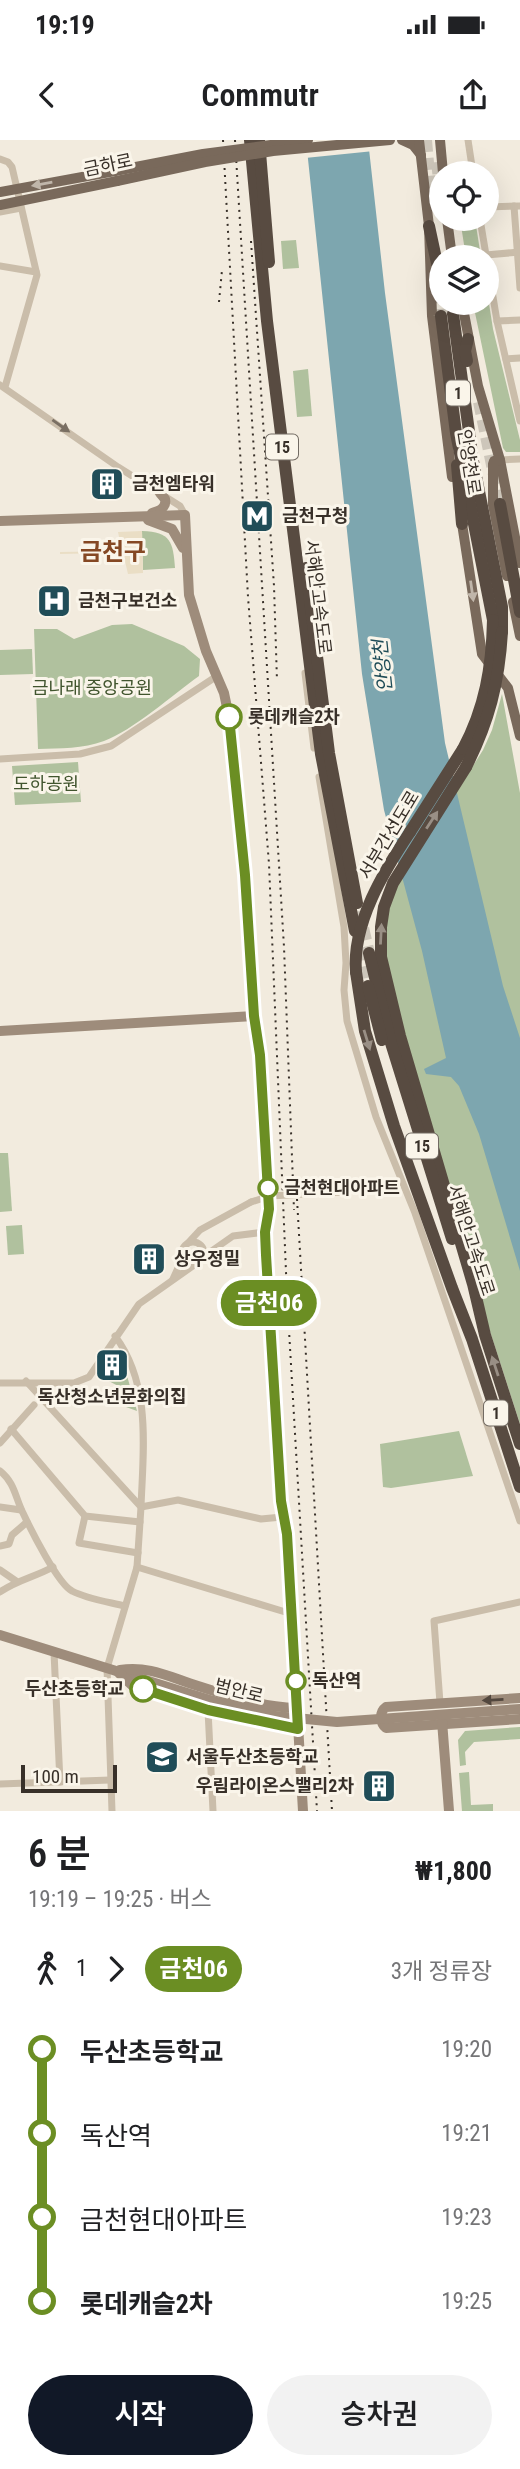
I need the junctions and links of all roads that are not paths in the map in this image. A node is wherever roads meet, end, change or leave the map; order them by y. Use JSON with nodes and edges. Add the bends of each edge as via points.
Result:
{"nodes":[{"id":1,"x":250,"y":140,"type":"edge"},
{"id":2,"x":259,"y":140,"type":"edge"},
{"id":3,"x":308,"y":140,"type":"edge"},
{"id":4,"x":390,"y":140,"type":"edge"},
{"id":5,"x":402,"y":140,"type":"edge"},
{"id":6,"x":419,"y":140,"type":"edge"},
{"id":7,"x":440,"y":140,"type":"edge"},
{"id":8,"x":468,"y":140,"type":"edge"},
{"id":9,"x":421,"y":155,"type":"junction"},
{"id":10,"x":3,"y":161,"type":"edge"},
{"id":11,"x":442,"y":161,"type":"tunnel mouth"},
{"id":12,"x":471,"y":161,"type":"edge"},
{"id":13,"x":116,"y":176,"type":"junction"},
{"id":14,"x":17,"y":189,"type":"junction"},
{"id":15,"x":0,"y":192,"type":"edge"},
{"id":16,"x":20,"y":204,"type":"junction"},
{"id":17,"x":0,"y":205,"type":"edge"},
{"id":18,"x":517,"y":206,"type":"edge"},
{"id":19,"x":499,"y":207,"type":"edge"},
{"id":20,"x":0,"y":212,"type":"edge"},
{"id":21,"x":429,"y":226,"type":"edge"},
{"id":22,"x":429,"y":231,"type":"edge"},
{"id":23,"x":519,"y":252,"type":"edge"},
{"id":24,"x":499,"y":254,"type":"edge"},
{"id":25,"x":0,"y":266,"type":"edge"},
{"id":26,"x":36,"y":272,"type":"junction"},
{"id":27,"x":520,"y":288,"type":"edge"},
{"id":28,"x":448,"y":315,"type":"tunnel mouth"},
{"id":29,"x":464,"y":315,"type":"tunnel mouth"},
{"id":30,"x":496,"y":315,"type":"edge"},
{"id":31,"x":520,"y":320,"type":"edge"},
{"id":32,"x":497,"y":321,"type":"junction"},
{"id":33,"x":468,"y":339,"type":"junction"},
{"id":34,"x":520,"y":358,"type":"edge"},
{"id":35,"x":506,"y":359,"type":"junction"},
{"id":36,"x":2,"y":386,"type":"edge"},
{"id":37,"x":517,"y":391,"type":"edge"},
{"id":38,"x":520,"y":421,"type":"edge"},
{"id":39,"x":456,"y":433,"type":"junction"},
{"id":40,"x":520,"y":459,"type":"edge"},
{"id":41,"x":500,"y":460,"type":"junction"},
{"id":42,"x":473,"y":485,"type":"junction"},
{"id":43,"x":160,"y":494,"type":"junction"},
{"id":44,"x":500,"y":505,"type":"tunnel mouth"},
{"id":45,"x":186,"y":515,"type":"junction"},
{"id":46,"x":138,"y":518,"type":"junction"},
{"id":47,"x":0,"y":521,"type":"edge"},
{"id":48,"x":462,"y":524,"type":"junction"},
{"id":49,"x":187,"y":562,"type":"junction"},
{"id":50,"x":520,"y":563,"type":"edge"},
{"id":51,"x":520,"y":612,"type":"edge"},
{"id":52,"x":299,"y":627,"type":"dead end"},
{"id":53,"x":520,"y":636,"type":"edge"},
{"id":54,"x":217,"y":676,"type":"junction"},
{"id":55,"x":520,"y":736,"type":"edge"},
{"id":56,"x":325,"y":753,"type":"junction"},
{"id":57,"x":0,"y":759,"type":"edge"},
{"id":58,"x":359,"y":911,"type":"tunnel mouth"},
{"id":59,"x":355,"y":931,"type":"dead end"},
{"id":60,"x":369,"y":953,"type":"tunnel mouth"},
{"id":61,"x":368,"y":986,"type":"tunnel mouth"},
{"id":62,"x":254,"y":1016,"type":"junction"},
{"id":63,"x":0,"y":1031,"type":"edge"},
{"id":64,"x":343,"y":1192,"type":"dead end"},
{"id":65,"x":265,"y":1232,"type":"junction"},
{"id":66,"x":194,"y":1243,"type":"junction"},
{"id":67,"x":217,"y":1247,"type":"junction"},
{"id":68,"x":183,"y":1257,"type":"junction"},
{"id":69,"x":200,"y":1260,"type":"junction"},
{"id":70,"x":171,"y":1283,"type":"junction"},
{"id":71,"x":115,"y":1336,"type":"junction"},
{"id":72,"x":479,"y":1337,"type":"junction"},
{"id":73,"x":26,"y":1381,"type":"junction"},
{"id":74,"x":0,"y":1383,"type":"edge"},
{"id":75,"x":34,"y":1405,"type":"dead end"},
{"id":76,"x":11,"y":1429,"type":"junction"},
{"id":77,"x":0,"y":1443,"type":"edge"},
{"id":78,"x":520,"y":1444,"type":"edge"},
{"id":79,"x":0,"y":1471,"type":"edge"},
{"id":80,"x":520,"y":1487,"type":"edge"},
{"id":81,"x":0,"y":1507,"type":"edge"},
{"id":82,"x":141,"y":1507,"type":"junction"},
{"id":83,"x":21,"y":1510,"type":"junction"},
{"id":84,"x":85,"y":1516,"type":"junction"},
{"id":85,"x":282,"y":1517,"type":"junction"},
{"id":86,"x":520,"y":1521,"type":"edge"},
{"id":87,"x":27,"y":1522,"type":"junction"},
{"id":88,"x":140,"y":1522,"type":"junction"},
{"id":89,"x":0,"y":1546,"type":"edge"},
{"id":90,"x":138,"y":1553,"type":"junction"},
{"id":91,"x":53,"y":1567,"type":"junction"},
{"id":92,"x":137,"y":1567,"type":"junction"},
{"id":93,"x":0,"y":1570,"type":"edge"},
{"id":94,"x":16,"y":1581,"type":"junction"},
{"id":95,"x":0,"y":1592,"type":"edge"},
{"id":96,"x":520,"y":1602,"type":"edge"},
{"id":97,"x":125,"y":1606,"type":"junction"},
{"id":98,"x":292,"y":1614,"type":"junction"},
{"id":99,"x":0,"y":1635,"type":"edge"},
{"id":100,"x":54,"y":1652,"type":"junction"},
{"id":101,"x":112,"y":1669,"type":"junction"},
{"id":102,"x":520,"y":1698,"type":"edge"},
{"id":103,"x":440,"y":1703,"type":"junction"},
{"id":104,"x":210,"y":1705,"type":"junction"},
{"id":105,"x":297,"y":1708,"type":"junction"},
{"id":106,"x":520,"y":1709,"type":"edge"},
{"id":107,"x":520,"y":1719,"type":"edge"},
{"id":108,"x":442,"y":1725,"type":"junction"},
{"id":109,"x":298,"y":1729,"type":"junction"},
{"id":110,"x":110,"y":1780,"type":"junction"},
{"id":111,"x":60,"y":1782,"type":"junction"},
{"id":112,"x":0,"y":1784,"type":"edge"},
{"id":113,"x":112,"y":1811,"type":"edge"},
{"id":114,"x":214,"y":1811,"type":"edge"},
{"id":115,"x":303,"y":1811,"type":"edge"},
{"id":116,"x":449,"y":1811,"type":"edge"}],
"edges":[{"from":1,"to":56,"type":"highway","name":"서해안고속도로","number":"15","via":[[267,321]]},
{"from":2,"to":56,"type":"highway","name":"서해안고속도로","number":"15"},
{"from":3,"to":13,"type":"main road","name":"금하로","bridge":true,"via":[[203,154]]},
{"from":4,"to":13,"type":"main road","name":"금하로","bridge":true,"via":[[273,151]]},
{"from":5,"to":9,"type":"main road"},
{"from":6,"to":9,"type":"main road","name":"안양천로"},
{"from":7,"to":11,"type":"main road"},
{"from":8,"to":12,"type":"street"},
{"from":9,"to":21,"type":"main road","name":"안양천로"},
{"from":10,"to":14,"type":"street"},
{"from":13,"to":14,"type":"main road","name":"금하로","one_way":true},
{"from":13,"to":16,"type":"main road","name":"금하로"},
{"from":14,"to":15,"type":"main road","name":"금하로"},
{"from":14,"to":16,"type":"street"},
{"from":16,"to":17,"type":"main road","name":"금하로"},
{"from":16,"to":20,"type":"street"},
{"from":16,"to":26,"type":"street"},
{"from":18,"to":19,"type":"street"},
{"from":18,"to":23,"type":"street"},
{"from":22,"to":48,"type":"main road","name":"안양천로","via":[[432,316]]},
{"from":23,"to":24,"type":"street"},
{"from":23,"to":27,"type":"street"},
{"from":25,"to":26,"type":"street"},
{"from":26,"to":36,"type":"street"},
{"from":28,"to":42,"type":"highway","number":"1"},
{"from":29,"to":33,"type":"main road","name":"안양천로","number":"1"},
{"from":30,"to":32,"type":"street"},
{"from":31,"to":32,"type":"street"},
{"from":32,"to":35,"type":"street"},
{"from":33,"to":41,"type":"main road","name":"안양천로"},
{"from":33,"to":42,"type":"highway","number":"1","via":[[465,351],[478,457]]},
{"from":34,"to":35,"type":"street"},
{"from":35,"to":37,"type":"street"},
{"from":36,"to":43,"type":"street","one_way":true},
{"from":37,"to":38,"type":"street"},
{"from":39,"to":42,"type":"highway","name":"서부간선도로"},
{"from":39,"to":42,"type":"highway","name":"서부간선도로","via":[[447,315],[473,460]]},
{"from":39,"to":48,"type":"highway"},
{"from":40,"to":41,"type":"street"},
{"from":41,"to":50,"type":"main road","name":"안양천로"},
{"from":41,"to":53,"type":"main road","via":[[493,464],[493,505]]},
{"from":72,"to":42,"type":"highway","name":"서부간선도로","number":"1","one_way":true,"bridge":true,"via":[[470,1271],[381,957],[384,907],[398,872],[466,767],[497,685],[502,607]]},
{"from":42,"to":72,"type":"highway","name":"서부간선도로","number":"1","one_way":true,"bridge":true,"via":[[493,621],[481,710],[463,749],[379,881],[360,939],[356,972],[365,1031],[387,1102],[447,1276]]},
{"from":43,"to":45,"type":"street"},
{"from":43,"to":46,"type":"street","via":[[164,507]]},
{"from":44,"to":51,"type":"highway"},
{"from":45,"to":46,"type":"street"},
{"from":45,"to":49,"type":"street"},
{"from":46,"to":47,"type":"street"},
{"from":46,"to":49,"type":"street","via":[[173,529]]},
{"from":48,"to":55,"type":"main road","name":"안양천로","one_way":true,"via":[[482,654],[508,688]]},
{"from":49,"to":54,"type":"street","via":[[191,604]]},
{"from":52,"to":86,"type":"street","via":[[344,926],[347,1021],[376,1117],[415,1213]]},
{"from":54,"to":57,"type":"street","via":[[111,746],[80,754]]},
{"from":54,"to":62,"type":"street","via":[[229,717]]},
{"from":56,"to":58,"type":"highway","name":"서해안고속도로","number":"15"},
{"from":56,"to":59,"type":"highway","name":"서해안고속도로","number":"15"},
{"from":60,"to":72,"type":"highway","name":"서해안고속도로","number":"15","via":[[391,1043]]},
{"from":61,"to":72,"type":"highway","name":"서해안고속도로","number":"15","via":[[404,1117],[458,1287]]},
{"from":62,"to":63,"type":"street"},
{"from":62,"to":65,"type":"street","via":[[269,1209]]},
{"from":64,"to":66,"type":"street","bridge":true,"via":[[270,1196],[251,1202],[200,1230]]},
{"from":65,"to":67,"type":"street","via":[[233,1236]]},
{"from":65,"to":85,"type":"street"},
{"from":66,"to":67,"type":"street"},
{"from":66,"to":68,"type":"street","via":[[183,1249]]},
{"from":66,"to":69,"type":"street","via":[[204,1250]]},
{"from":67,"to":69,"type":"street"},
{"from":68,"to":69,"type":"street","via":[[188,1262]]},
{"from":68,"to":70,"type":"street"},
{"from":69,"to":70,"type":"street"},
{"from":70,"to":71,"type":"street","via":[[139,1304]]},
{"from":71,"to":73,"type":"street","via":[[95,1371],[81,1381]]},
{"from":71,"to":82,"type":"street","via":[[125,1349],[143,1414]]},
{"from":78,"to":72,"type":"highway","name":"서부간선도로","number":"1","one_way":true},
{"from":72,"to":80,"type":"highway","name":"서부간선도로","number":"1"},
{"from":73,"to":74,"type":"street"},
{"from":73,"to":82,"type":"street"},
{"from":75,"to":76,"type":"street"},
{"from":76,"to":77,"type":"street"},
{"from":76,"to":84,"type":"street"},
{"from":79,"to":83,"type":"street","via":[[16,1491]]},
{"from":81,"to":83,"type":"street"},
{"from":82,"to":85,"type":"street","via":[[178,1500],[261,1519]]},
{"from":82,"to":88,"type":"street"},
{"from":83,"to":87,"type":"street"},
{"from":84,"to":88,"type":"street"},
{"from":84,"to":90,"type":"street","via":[[79,1543]]},
{"from":85,"to":98,"type":"street"},
{"from":87,"to":89,"type":"street","via":[[9,1544]]},
{"from":87,"to":91,"type":"street"},
{"from":88,"to":90,"type":"street"},
{"from":90,"to":92,"type":"street"},
{"from":91,"to":94,"type":"street","via":[[34,1578]]},
{"from":91,"to":97,"type":"street","via":[[71,1591]]},
{"from":92,"to":97,"type":"street"},
{"from":92,"to":98,"type":"street"},
{"from":93,"to":94,"type":"street"},
{"from":94,"to":95,"type":"street"},
{"from":96,"to":103,"type":"street","via":[[434,1621]]},
{"from":97,"to":101,"type":"street"},
{"from":98,"to":105,"type":"street"},
{"from":99,"to":100,"type":"street","name":"범안로"},
{"from":100,"to":101,"type":"street","name":"범안로"},
{"from":100,"to":111,"type":"street"},
{"from":101,"to":104,"type":"street","name":"범안로"},
{"from":101,"to":105,"type":"street","via":[[140,1668],[254,1703]]},
{"from":101,"to":110,"type":"street"},
{"from":102,"to":103,"type":"street","one_way":true},
{"from":103,"to":108,"type":"street"},
{"from":103,"to":108,"type":"street","via":[[386,1707],[381,1713],[386,1728]]},
{"from":104,"to":106,"type":"street","name":"범안로","bridge":true,"via":[[337,1722]]},
{"from":104,"to":109,"type":"street"},
{"from":104,"to":114,"type":"street"},
{"from":105,"to":109,"type":"street"},
{"from":107,"to":108,"type":"street"},
{"from":108,"to":116,"type":"street"},
{"from":109,"to":115,"type":"street"},
{"from":110,"to":111,"type":"street"},
{"from":110,"to":113,"type":"street"},
{"from":111,"to":112,"type":"street"}]}
